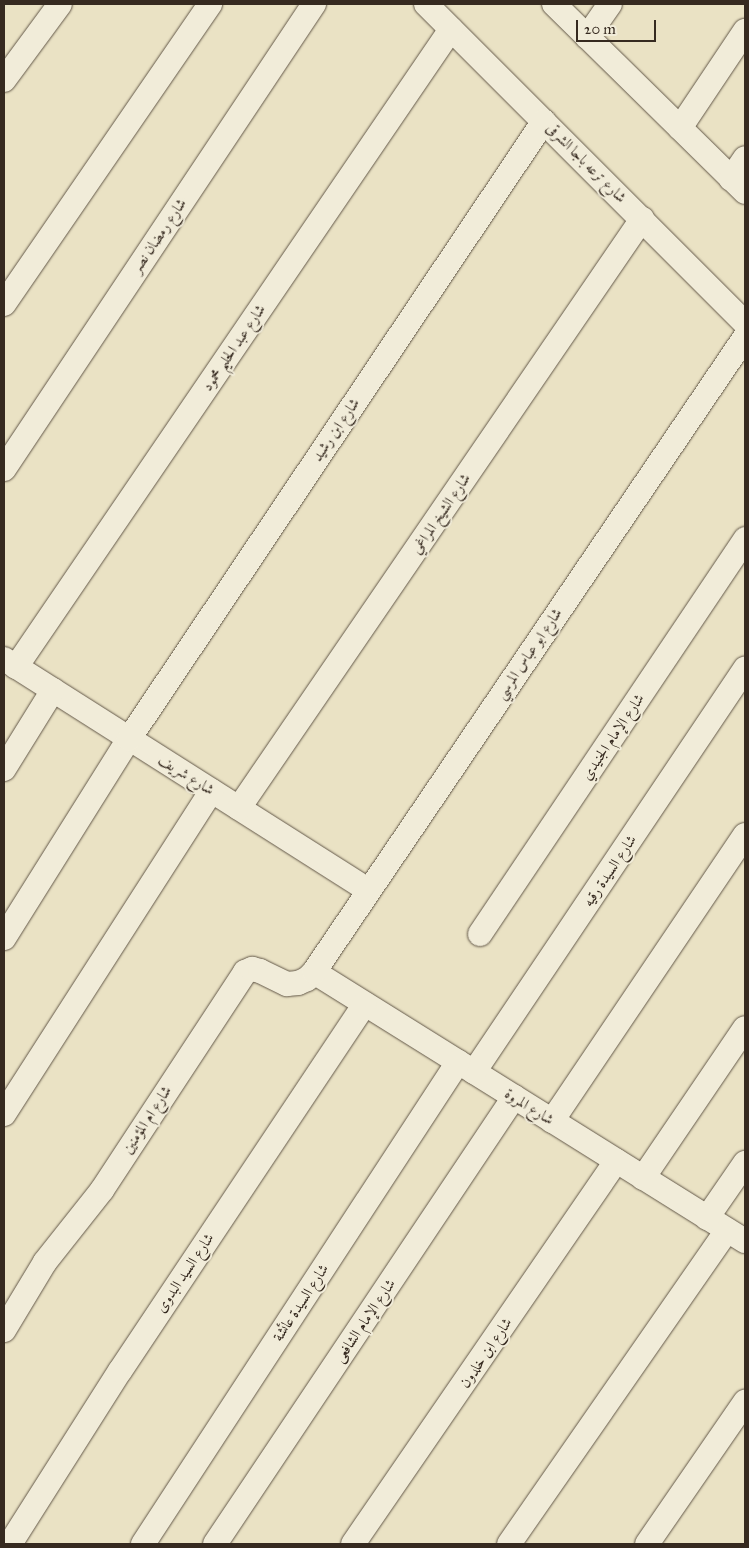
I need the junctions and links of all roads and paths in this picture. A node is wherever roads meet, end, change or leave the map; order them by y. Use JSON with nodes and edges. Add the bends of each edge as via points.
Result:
{"nodes":[{"id":1,"x":60,"y":4,"type":"edge"},
{"id":2,"x":210,"y":4,"type":"edge"},
{"id":3,"x":314,"y":4,"type":"edge"},
{"id":4,"x":426,"y":4,"type":"edge"},
{"id":5,"x":554,"y":4,"type":"edge"},
{"id":6,"x":610,"y":4,"type":"edge"},
{"id":7,"x":451,"y":29,"type":"junction"},
{"id":8,"x":745,"y":32,"type":"edge"},
{"id":9,"x":587,"y":37,"type":"junction"},
{"id":10,"x":4,"y":80,"type":"edge"},
{"id":11,"x":544,"y":121,"type":"junction"},
{"id":12,"x":680,"y":128,"type":"junction"},
{"id":13,"x":745,"y":158,"type":"edge"},
{"id":14,"x":738,"y":186,"type":"edge"},
{"id":15,"x":642,"y":220,"type":"junction"},
{"id":16,"x":4,"y":304,"type":"edge"},
{"id":17,"x":745,"y":323,"type":"edge"},
{"id":18,"x":745,"y":337,"type":"edge"},
{"id":19,"x":4,"y":469,"type":"edge"},
{"id":20,"x":745,"y":539,"type":"edge"},
{"id":21,"x":10,"y":663,"type":"edge"},
{"id":22,"x":745,"y":669,"type":"edge"},
{"id":23,"x":53,"y":690,"type":"junction"},
{"id":24,"x":129,"y":739,"type":"junction"},
{"id":25,"x":4,"y":769,"type":"edge"},
{"id":26,"x":211,"y":791,"type":"junction"},
{"id":27,"x":239,"y":808,"type":"junction"},
{"id":28,"x":745,"y":835,"type":"edge"},
{"id":29,"x":368,"y":890,"type":"junction"},
{"id":30,"x":480,"y":934,"type":"dead end"},
{"id":31,"x":4,"y":938,"type":"edge"},
{"id":32,"x":314,"y":972,"type":"junction"},
{"id":33,"x":365,"y":1004,"type":"junction"},
{"id":34,"x":745,"y":1028,"type":"edge"},
{"id":35,"x":466,"y":1067,"type":"junction"},
{"id":36,"x":514,"y":1097,"type":"junction"},
{"id":37,"x":4,"y":1114,"type":"edge"},
{"id":38,"x":552,"y":1121,"type":"junction"},
{"id":39,"x":616,"y":1161,"type":"junction"},
{"id":40,"x":745,"y":1163,"type":"edge"},
{"id":41,"x":643,"y":1178,"type":"junction"},
{"id":42,"x":707,"y":1218,"type":"junction"},
{"id":43,"x":736,"y":1236,"type":"edge"},
{"id":44,"x":4,"y":1330,"type":"edge"},
{"id":45,"x":745,"y":1402,"type":"edge"},
{"id":46,"x":10,"y":1544,"type":"edge"},
{"id":47,"x":144,"y":1544,"type":"edge"},
{"id":48,"x":215,"y":1544,"type":"edge"},
{"id":49,"x":353,"y":1544,"type":"edge"},
{"id":50,"x":509,"y":1544,"type":"edge"},
{"id":51,"x":647,"y":1544,"type":"edge"}],
"edges":[{"from":1,"to":10,"type":"street"},
{"from":2,"to":16,"type":"street"},
{"from":3,"to":19,"type":"street","name":"شارع رمضان نصر"},
{"from":4,"to":7,"type":"street","name":"شارع ترعه باجا الشرقى"},
{"from":5,"to":9,"type":"street"},
{"from":6,"to":9,"type":"street"},
{"from":7,"to":11,"type":"street","name":"شارع ترعه باجا الشرقى"},
{"from":7,"to":21,"type":"street","name":"شارع عبد الحليم محمود"},
{"from":8,"to":12,"type":"street"},
{"from":9,"to":12,"type":"street"},
{"from":11,"to":15,"type":"street","name":"شارع ترعه باجا الشرقى"},
{"from":11,"to":24,"type":"street","name":"شارع ابن رشيد"},
{"from":12,"to":14,"type":"street"},
{"from":13,"to":14,"type":"street"},
{"from":15,"to":17,"type":"street","name":"شارع ترعه باجا الشرقى"},
{"from":15,"to":27,"type":"street","name":"شارع الشيخ المراغي"},
{"from":18,"to":29,"type":"street","name":"شارع ابو عباس المرسي"},
{"from":20,"to":30,"type":"street","name":"شارع الإمام الجنيدي"},
{"from":21,"to":23,"type":"street","name":"شارع شريف"},
{"from":22,"to":35,"type":"street","name":"شارع السيدة رقيه"},
{"from":23,"to":24,"type":"street","name":"شارع شريف"},
{"from":23,"to":25,"type":"street"},
{"from":24,"to":26,"type":"street","name":"شارع شريف"},
{"from":24,"to":31,"type":"street","name":"شارع ابن رشيد"},
{"from":26,"to":27,"type":"street","name":"شارع شريف"},
{"from":26,"to":37,"type":"street"},
{"from":27,"to":29,"type":"street","name":"شارع شريف"},
{"from":28,"to":38,"type":"street"},
{"from":29,"to":32,"type":"street","name":"شارع ابو عباس المرسي"},
{"from":32,"to":33,"type":"street","name":"شارع المروة"},
{"from":32,"to":44,"type":"street","name":"شارع ام المؤمنين","via":[[307,979],[288,984],[260,971],[252,969],[245,972],[102,1190],[45,1262]]},
{"from":33,"to":35,"type":"street","name":"شارع المروة"},
{"from":33,"to":46,"type":"street","name":"شارع السيد البدوى","via":[[125,1363]]},
{"from":34,"to":41,"type":"street"},
{"from":35,"to":36,"type":"street","name":"شارع المروة"},
{"from":35,"to":47,"type":"street","name":"شارع السيدة عائشة"},
{"from":36,"to":38,"type":"street","name":"شارع المروة"},
{"from":36,"to":48,"type":"street","name":"شارع الإمام الشافعى"},
{"from":38,"to":39,"type":"street","name":"شارع المروة"},
{"from":39,"to":41,"type":"street","name":"شارع المروة"},
{"from":39,"to":49,"type":"street","name":"شارع ابن خلدون"},
{"from":40,"to":42,"type":"street"},
{"from":41,"to":42,"type":"street","name":"شارع المروة"},
{"from":42,"to":43,"type":"street","name":"شارع المروة"},
{"from":43,"to":50,"type":"street"},
{"from":45,"to":51,"type":"street"}]}
